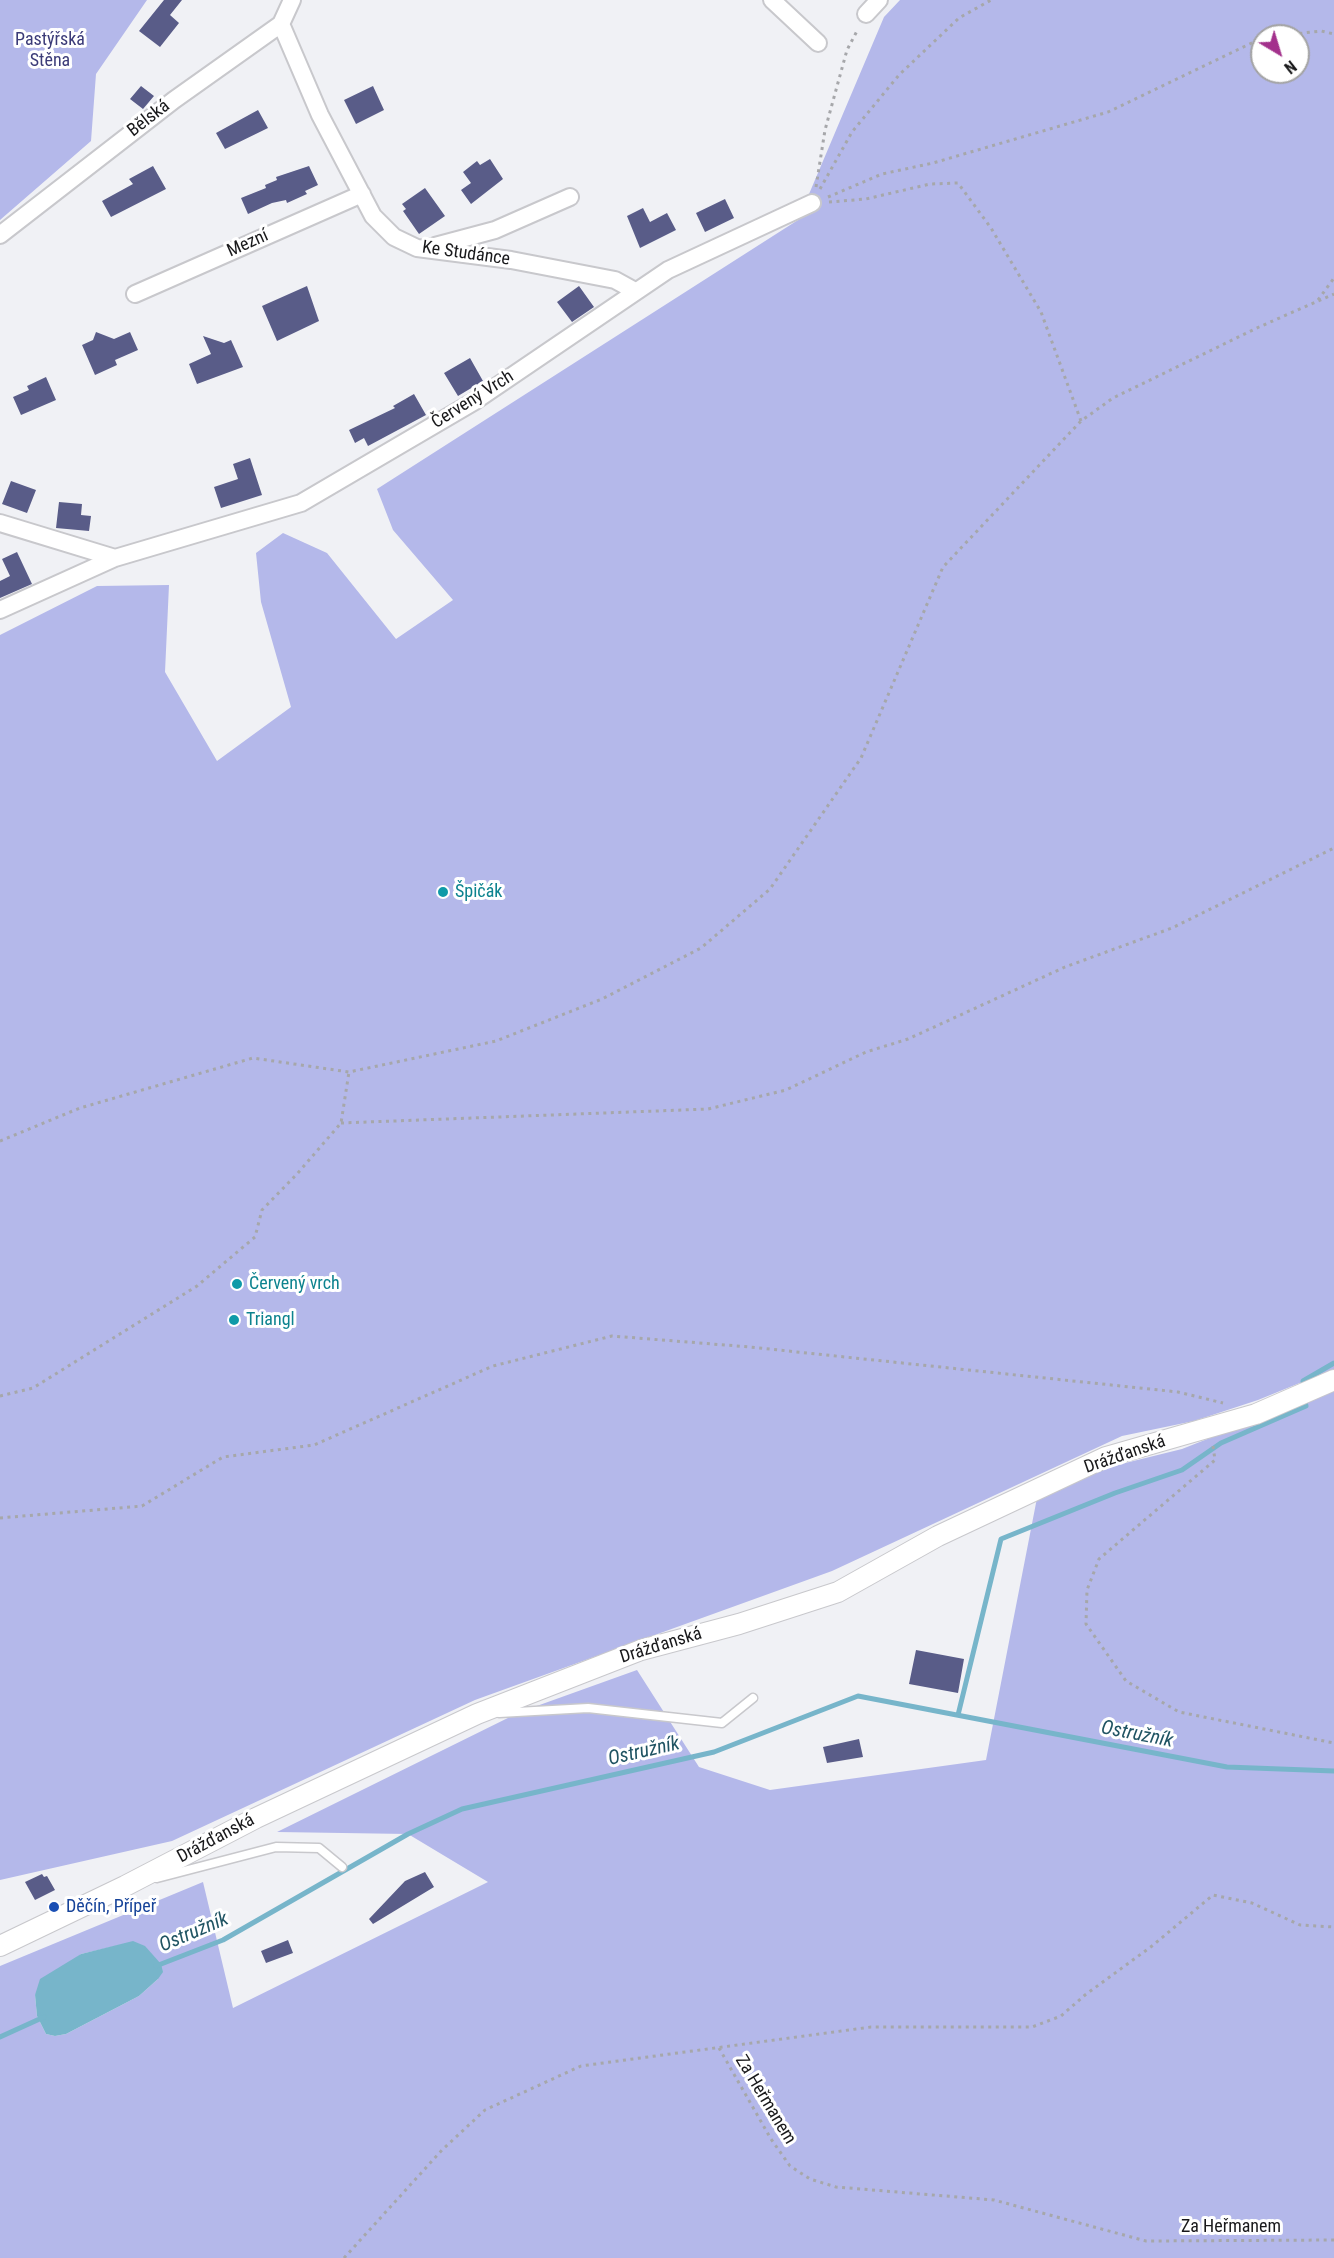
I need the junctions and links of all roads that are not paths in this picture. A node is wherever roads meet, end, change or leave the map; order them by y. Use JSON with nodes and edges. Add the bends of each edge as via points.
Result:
{"nodes":[{"id":1,"x":292,"y":0,"type":"edge"},
{"id":2,"x":772,"y":0,"type":"edge"},
{"id":3,"x":879,"y":0,"type":"edge"},
{"id":4,"x":866,"y":14,"type":"road end"},
{"id":5,"x":281,"y":24,"type":"junction"},
{"id":6,"x":818,"y":43,"type":"dead end"},
{"id":7,"x":362,"y":194,"type":"junction"},
{"id":8,"x":570,"y":197,"type":"dead end"},
{"id":9,"x":812,"y":203,"type":"road end"},
{"id":10,"x":0,"y":235,"type":"edge"},
{"id":11,"x":428,"y":248,"type":"junction"},
{"id":12,"x":635,"y":291,"type":"junction"},
{"id":13,"x":135,"y":294,"type":"dead end"},
{"id":14,"x":0,"y":523,"type":"edge"},
{"id":15,"x":115,"y":558,"type":"junction"},
{"id":16,"x":0,"y":610,"type":"edge"},
{"id":17,"x":1334,"y":1380,"type":"edge"},
{"id":18,"x":753,"y":1698,"type":"dead end"},
{"id":19,"x":477,"y":1714,"type":"junction"},
{"id":20,"x":342,"y":1867,"type":"dead end"},
{"id":21,"x":125,"y":1886,"type":"junction"},
{"id":22,"x":0,"y":1946,"type":"edge"}],
"edges":[{"from":1,"to":5,"type":"street","name":"Bělská"},
{"from":2,"to":6,"type":"street"},
{"from":3,"to":4,"type":"street"},
{"from":5,"to":7,"type":"street","name":"Ke Studánce","via":[[320,115]]},
{"from":5,"to":10,"type":"street","name":"Bělská","via":[[174,100]]},
{"from":7,"to":11,"type":"street","name":"Ke Studánce","via":[[373,216],[394,237],[417,248]]},
{"from":7,"to":13,"type":"street","name":"Mezní"},
{"from":8,"to":11,"type":"street","via":[[495,230]]},
{"from":9,"to":12,"type":"street","name":"Červený Vrch","via":[[668,270]]},
{"from":11,"to":12,"type":"street","name":"Ke Studánce","via":[[615,280]]},
{"from":12,"to":15,"type":"street","name":"Červený Vrch","via":[[476,401],[301,503]]},
{"from":14,"to":15,"type":"street"},
{"from":15,"to":16,"type":"street","name":"Červený Vrch"},
{"from":17,"to":19,"type":"street","name":"Drážďanská","via":[[1256,1414],[1106,1457],[938,1536],[837,1592],[641,1650]]},
{"from":18,"to":19,"type":"lane","via":[[722,1723],[588,1708]]},
{"from":19,"to":21,"type":"street","name":"Drážďanská","via":[[256,1818]]},
{"from":20,"to":21,"type":"lane","via":[[319,1848],[276,1847]]},
{"from":21,"to":22,"type":"street","name":"Drážďanská"}]}
